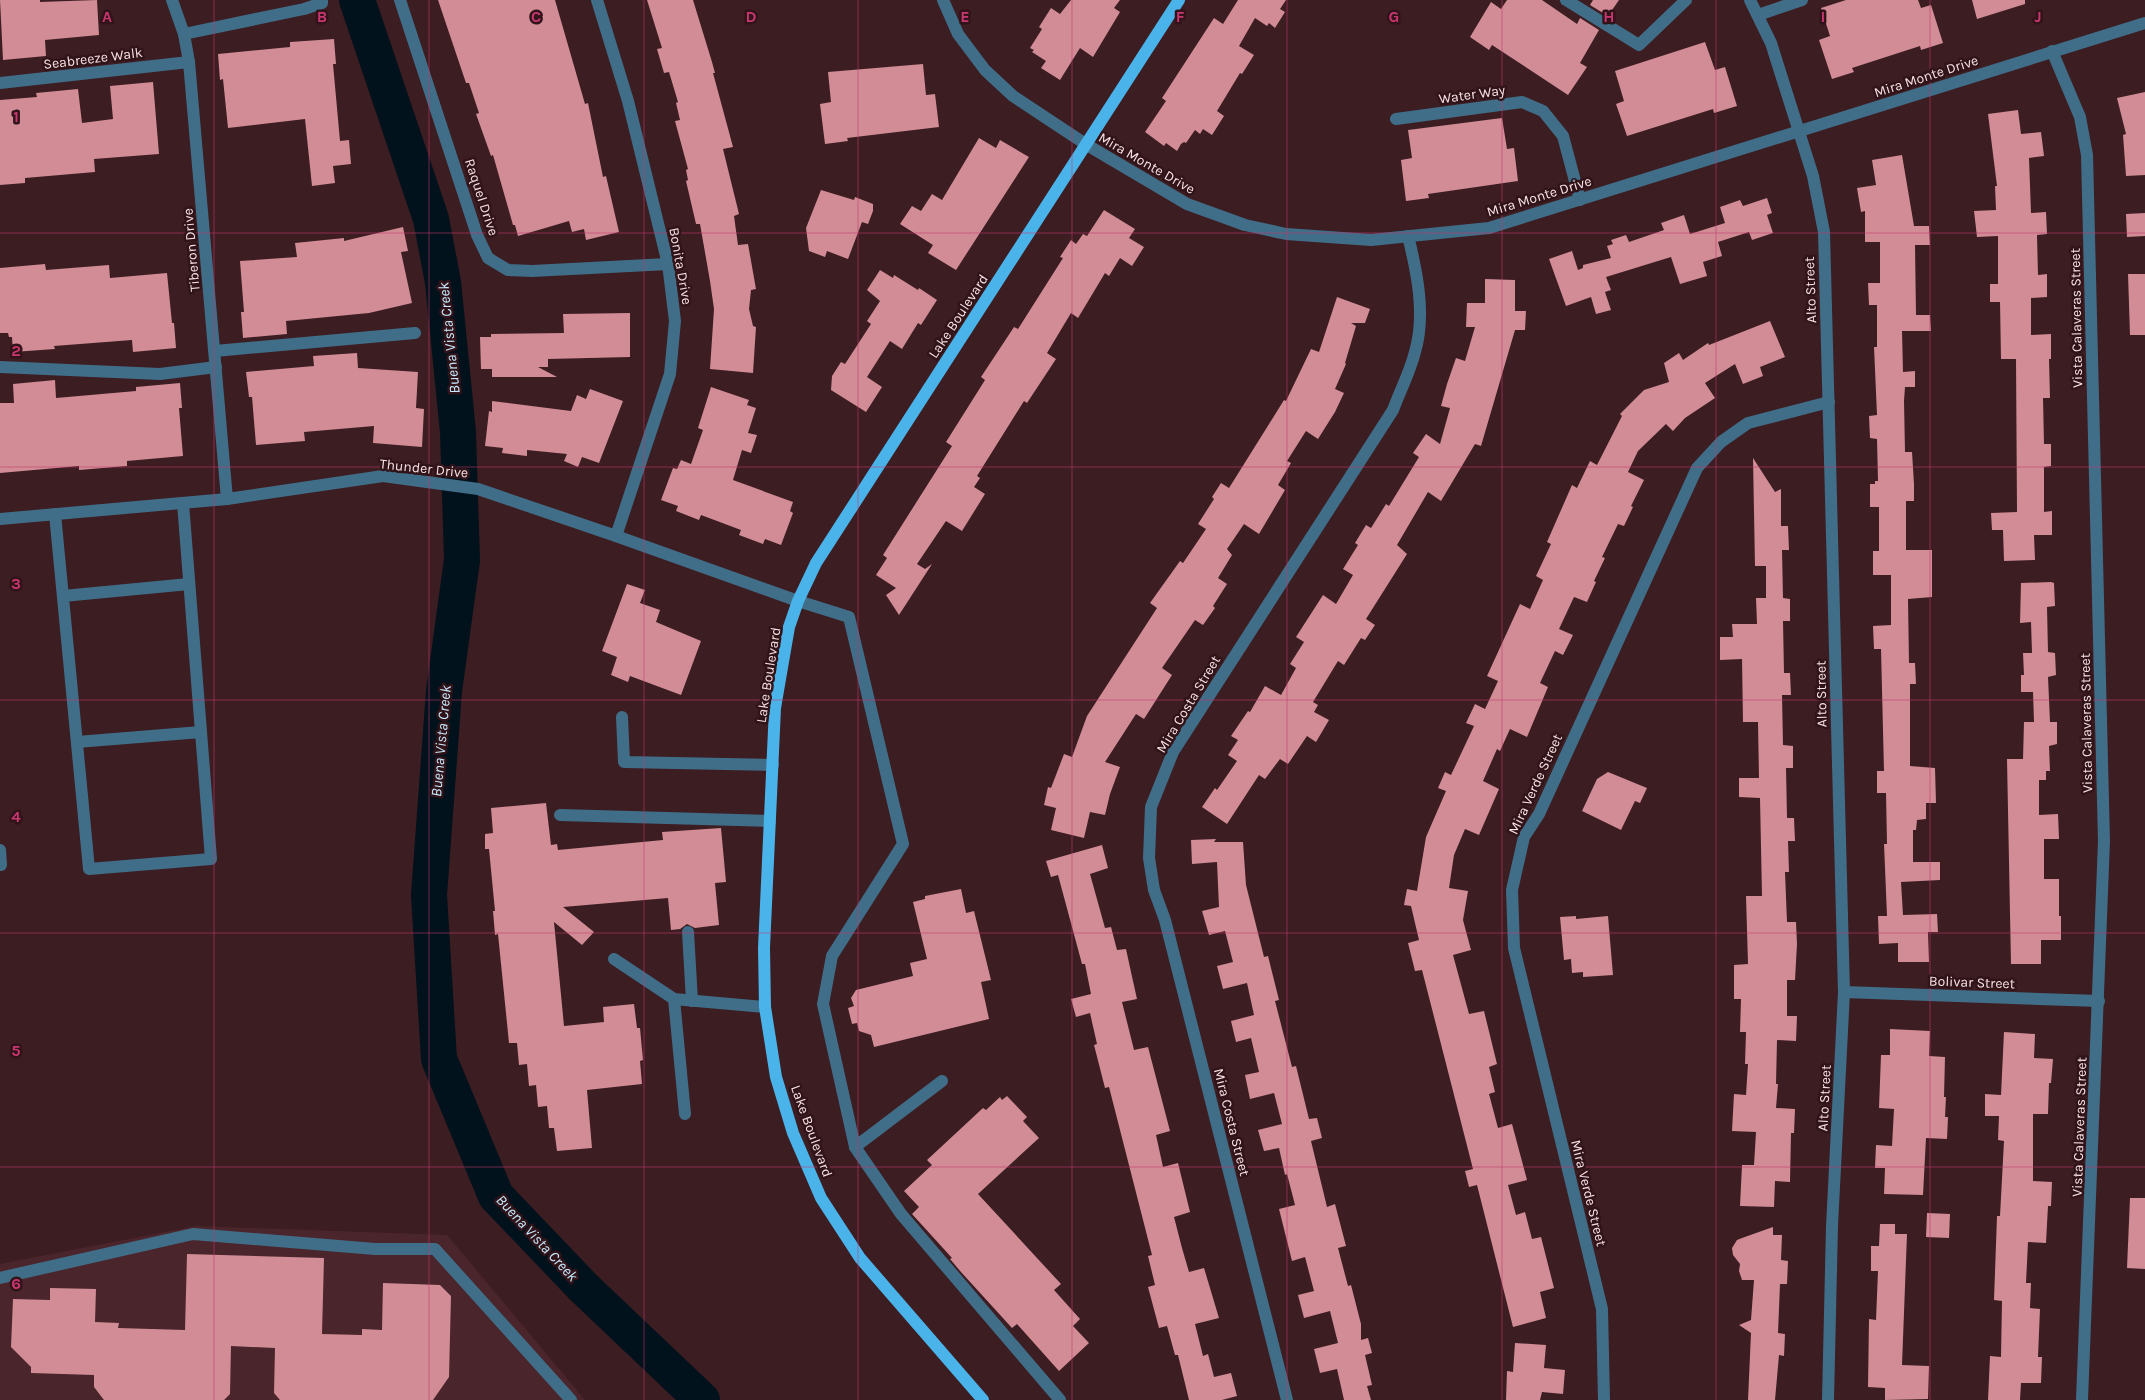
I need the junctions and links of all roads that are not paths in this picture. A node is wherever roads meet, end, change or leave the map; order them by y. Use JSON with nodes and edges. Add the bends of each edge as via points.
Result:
{"nodes":[{"id":1,"x":172,"y":0,"type":"edge"},
{"id":2,"x":400,"y":0,"type":"edge"},
{"id":3,"x":597,"y":0,"type":"edge"},
{"id":4,"x":940,"y":0,"type":"edge"},
{"id":5,"x":943,"y":0,"type":"edge"},
{"id":6,"x":1179,"y":0,"type":"edge"},
{"id":7,"x":1566,"y":0,"type":"edge"},
{"id":8,"x":1686,"y":0,"type":"edge"},
{"id":9,"x":1750,"y":0,"type":"edge"},
{"id":10,"x":1802,"y":0,"type":"edge"},
{"id":11,"x":322,"y":1,"type":"edge"},
{"id":12,"x":1758,"y":15,"type":"junction"},
{"id":13,"x":2145,"y":23,"type":"edge"},
{"id":14,"x":184,"y":34,"type":"junction"},
{"id":15,"x":2052,"y":51,"type":"junction"},
{"id":16,"x":189,"y":62,"type":"junction"},
{"id":17,"x":0,"y":82,"type":"edge"},
{"id":18,"x":1396,"y":119,"type":"dead end"},
{"id":19,"x":1798,"y":132,"type":"junction"},
{"id":20,"x":1087,"y":145,"type":"junction"},
{"id":21,"x":1580,"y":200,"type":"junction"},
{"id":22,"x":1408,"y":236,"type":"junction"},
{"id":23,"x":668,"y":264,"type":"junction"},
{"id":24,"x":416,"y":333,"type":"dead end"},
{"id":25,"x":214,"y":351,"type":"junction"},
{"id":26,"x":0,"y":367,"type":"edge"},
{"id":27,"x":216,"y":367,"type":"junction"},
{"id":28,"x":1829,"y":402,"type":"junction"},
{"id":29,"x":227,"y":499,"type":"junction"},
{"id":30,"x":183,"y":503,"type":"junction"},
{"id":31,"x":55,"y":514,"type":"junction"},
{"id":32,"x":0,"y":519,"type":"edge"},
{"id":33,"x":616,"y":536,"type":"junction"},
{"id":34,"x":189,"y":584,"type":"junction"},
{"id":35,"x":63,"y":596,"type":"junction"},
{"id":36,"x":798,"y":601,"type":"junction"},
{"id":37,"x":622,"y":717,"type":"dead end"},
{"id":38,"x":201,"y":732,"type":"junction"},
{"id":39,"x":77,"y":742,"type":"junction"},
{"id":40,"x":773,"y":765,"type":"junction"},
{"id":41,"x":560,"y":815,"type":"dead end"},
{"id":42,"x":770,"y":821,"type":"junction"},
{"id":43,"x":0,"y":850,"type":"edge"},
{"id":44,"x":1,"y":865,"type":"dead end"},
{"id":45,"x":688,"y":932,"type":"dead end"},
{"id":46,"x":614,"y":959,"type":"dead end"},
{"id":47,"x":1844,"y":992,"type":"junction"},
{"id":48,"x":674,"y":999,"type":"junction"},
{"id":49,"x":692,"y":1001,"type":"junction"},
{"id":50,"x":2099,"y":1001,"type":"junction"},
{"id":51,"x":765,"y":1007,"type":"junction"},
{"id":52,"x":942,"y":1081,"type":"dead end"},
{"id":53,"x":685,"y":1114,"type":"dead end"},
{"id":54,"x":854,"y":1147,"type":"junction"},
{"id":55,"x":0,"y":1278,"type":"edge"},
{"id":56,"x":571,"y":1400,"type":"edge"},
{"id":57,"x":983,"y":1400,"type":"edge"},
{"id":58,"x":1060,"y":1400,"type":"edge"},
{"id":59,"x":1287,"y":1400,"type":"edge"},
{"id":60,"x":1604,"y":1400,"type":"edge"},
{"id":61,"x":1828,"y":1400,"type":"edge"},
{"id":62,"x":2082,"y":1400,"type":"edge"}],
"edges":[{"from":1,"to":14,"type":"street","name":"Tiberon Drive"},
{"from":2,"to":23,"type":"street","name":"Raquel Drive","via":[[477,235],[488,258],[508,270],[532,271]]},
{"from":3,"to":23,"type":"street","name":"Bonita Drive","via":[[628,101]]},
{"from":4,"to":5,"type":"street"},
{"from":5,"to":20,"type":"street","name":"Mira Monte Drive","via":[[958,34],[985,70],[1013,96]]},
{"from":6,"to":20,"type":"main road","name":"Lake Boulevard"},
{"from":7,"to":8,"type":"street","via":[[1639,45]]},
{"from":9,"to":12,"type":"street","name":"Alto Street"},
{"from":10,"to":12,"type":"street"},
{"from":11,"to":14,"type":"street","via":[[304,9]]},
{"from":12,"to":19,"type":"street","name":"Alto Street","via":[[1771,43]]},
{"from":13,"to":15,"type":"street","name":"Mira Monte Drive"},
{"from":14,"to":16,"type":"street","name":"Tiberon Drive"},
{"from":15,"to":19,"type":"street","name":"Mira Monte Drive"},
{"from":15,"to":50,"type":"street","name":"Vista Calaveras Street","via":[[2080,117],[2088,155],[2104,841]]},
{"from":16,"to":17,"type":"street","name":"Seabreeze Walk"},
{"from":16,"to":25,"type":"street","name":"Tiberon Drive"},
{"from":18,"to":21,"type":"street","name":"Water Way","via":[[1522,102],[1543,111],[1563,136]]},
{"from":19,"to":21,"type":"street","name":"Mira Monte Drive"},
{"from":19,"to":28,"type":"street","name":"Alto Street","via":[[1813,176],[1824,232]]},
{"from":20,"to":22,"type":"street","name":"Mira Monte Drive","via":[[1187,204],[1245,226],[1286,234],[1371,240]]},
{"from":20,"to":36,"type":"main road","name":"Lake Boulevard","via":[[816,563]]},
{"from":21,"to":22,"type":"street","name":"Mira Monte Drive","via":[[1489,228]]},
{"from":22,"to":59,"type":"street","name":"Mira Costa Street","via":[[1417,272],[1419,317],[1416,351],[1393,410],[1173,752],[1152,807],[1149,858],[1154,890],[1165,920]]},
{"from":23,"to":33,"type":"street","name":"Bonita Drive","via":[[675,321],[670,374]]},
{"from":24,"to":25,"type":"street"},
{"from":25,"to":27,"type":"street","name":"Tiberon Drive"},
{"from":26,"to":27,"type":"street","via":[[160,374]]},
{"from":27,"to":29,"type":"street","name":"Tiberon Drive"},
{"from":28,"to":47,"type":"street","name":"Alto Street"},
{"from":28,"to":60,"type":"street","name":"Mira Verde Street","via":[[1748,423],[1721,442],[1697,468],[1539,814],[1524,837],[1512,890],[1514,948],[1602,1309]]},
{"from":29,"to":30,"type":"street","name":"Thunder Drive"},
{"from":29,"to":33,"type":"street","name":"Thunder Drive","via":[[383,476],[478,489]]},
{"from":30,"to":31,"type":"street","name":"Thunder Drive"},
{"from":30,"to":34,"type":"street"},
{"from":31,"to":32,"type":"street","name":"Thunder Drive"},
{"from":31,"to":35,"type":"street"},
{"from":33,"to":36,"type":"street","name":"Thunder Drive"},
{"from":34,"to":35,"type":"street"},
{"from":34,"to":38,"type":"street"},
{"from":35,"to":39,"type":"street"},
{"from":36,"to":40,"type":"main road","name":"Lake Boulevard","via":[[788,632],[775,708]]},
{"from":36,"to":54,"type":"street","name":"Thunder Drive","via":[[848,617],[903,844],[832,956],[823,1004]]},
{"from":37,"to":40,"type":"street","via":[[624,762]]},
{"from":38,"to":39,"type":"street"},
{"from":38,"to":39,"type":"street","via":[[211,859],[89,870]]},
{"from":40,"to":42,"type":"main road","name":"Lake Boulevard"},
{"from":41,"to":42,"type":"street"},
{"from":42,"to":51,"type":"main road","name":"Lake Boulevard","via":[[764,948]]},
{"from":43,"to":44,"type":"street"},
{"from":45,"to":49,"type":"street"},
{"from":46,"to":48,"type":"street"},
{"from":47,"to":50,"type":"street","name":"Bolivar Street"},
{"from":47,"to":61,"type":"street","name":"Alto Street","via":[[1832,1226]]},
{"from":48,"to":49,"type":"street"},
{"from":48,"to":53,"type":"street"},
{"from":49,"to":51,"type":"street"},
{"from":50,"to":62,"type":"street","name":"Vista Calaveras Street"},
{"from":51,"to":57,"type":"main road","name":"Lake Boulevard","via":[[776,1077],[793,1132],[821,1198],[860,1258]]},
{"from":52,"to":54,"type":"street"},
{"from":54,"to":58,"type":"street","via":[[901,1214]]},
{"from":55,"to":56,"type":"street","via":[[193,1234],[375,1249],[435,1249]]}]}
